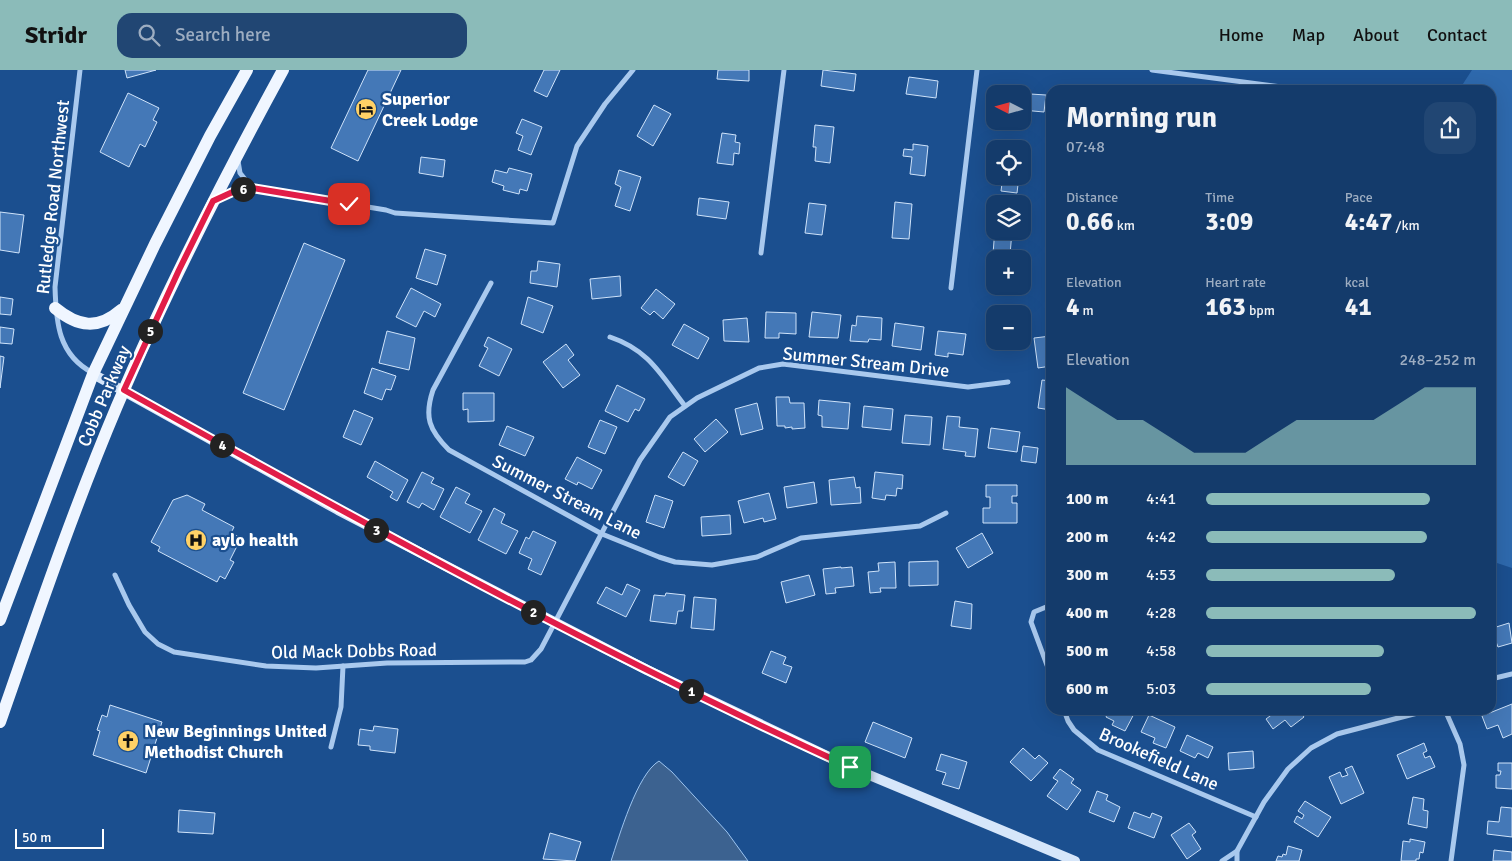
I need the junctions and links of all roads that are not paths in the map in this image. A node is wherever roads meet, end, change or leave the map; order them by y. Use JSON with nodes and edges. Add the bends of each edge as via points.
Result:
{"nodes":[{"id":1,"x":80,"y":70,"type":"edge"},
{"id":2,"x":247,"y":70,"type":"edge"},
{"id":3,"x":282,"y":70,"type":"edge"},
{"id":4,"x":633,"y":70,"type":"edge"},
{"id":5,"x":784,"y":70,"type":"edge"},
{"id":6,"x":977,"y":70,"type":"edge"},
{"id":7,"x":1152,"y":70,"type":"edge"},
{"id":8,"x":1267,"y":85,"type":"edge"},
{"id":9,"x":237,"y":154,"type":"junction"},
{"id":10,"x":252,"y":188,"type":"junction"},
{"id":11,"x":213,"y":201,"type":"junction"},
{"id":12,"x":761,"y":253,"type":"dead end"},
{"id":13,"x":490,"y":283,"type":"dead end"},
{"id":14,"x":951,"y":288,"type":"dead end"},
{"id":15,"x":55,"y":308,"type":"junction"},
{"id":16,"x":123,"y":309,"type":"junction"},
{"id":17,"x":610,"y":337,"type":"dead end"},
{"id":18,"x":93,"y":374,"type":"junction"},
{"id":19,"x":1008,"y":382,"type":"dead end"},
{"id":20,"x":124,"y":390,"type":"junction"},
{"id":21,"x":685,"y":406,"type":"junction"},
{"id":22,"x":946,"y":513,"type":"dead end"},
{"id":23,"x":602,"y":534,"type":"junction"},
{"id":24,"x":115,"y":575,"type":"dead end"},
{"id":25,"x":1046,"y":607,"type":"edge"},
{"id":26,"x":0,"y":620,"type":"edge"},
{"id":27,"x":555,"y":623,"type":"junction"},
{"id":28,"x":1046,"y":662,"type":"edge"},
{"id":29,"x":343,"y":666,"type":"junction"},
{"id":30,"x":1512,"y":674,"type":"edge"},
{"id":31,"x":1496,"y":678,"type":"edge"},
{"id":32,"x":1066,"y":715,"type":"edge"},
{"id":33,"x":1410,"y":715,"type":"edge"},
{"id":34,"x":1447,"y":715,"type":"edge"},
{"id":35,"x":0,"y":722,"type":"edge"},
{"id":36,"x":331,"y":747,"type":"dead end"},
{"id":37,"x":1256,"y":817,"type":"junction"},
{"id":38,"x":1237,"y":851,"type":"junction"},
{"id":39,"x":1075,"y":861,"type":"edge"},
{"id":40,"x":1222,"y":861,"type":"edge"},
{"id":41,"x":1237,"y":861,"type":"edge"},
{"id":42,"x":1451,"y":861,"type":"edge"}],
"edges":[{"from":1,"to":15,"type":"street","name":"Rutledge Road Northwest"},
{"from":2,"to":16,"type":"main road","name":"Cobb Parkway"},
{"from":3,"to":9,"type":"main road","name":"Cobb Parkway"},
{"from":4,"to":10,"type":"street","via":[[577,146],[553,223],[395,213]]},
{"from":5,"to":12,"type":"street"},
{"from":6,"to":14,"type":"street"},
{"from":7,"to":8,"type":"street"},
{"from":9,"to":10,"type":"street","via":[[240,173]]},
{"from":9,"to":11,"type":"main road","name":"Cobb Parkway"},
{"from":10,"to":11,"type":"street","via":[[237,190]]},
{"from":11,"to":20,"type":"main road","name":"Cobb Parkway"},
{"from":13,"to":23,"type":"street","name":"Summer Stream Lane","via":[[433,390],[428,403],[429,422],[436,437],[449,450]]},
{"from":15,"to":16,"type":"main road","via":[[66,317],[87,324],[106,321]]},
{"from":15,"to":18,"type":"street","name":"Rutledge Road Northwest","via":[[58,328],[69,353]]},
{"from":16,"to":18,"type":"main road","name":"Cobb Parkway"},
{"from":17,"to":21,"type":"street","via":[[645,355]]},
{"from":18,"to":20,"type":"street"},
{"from":18,"to":26,"type":"main road","name":"Cobb Parkway"},
{"from":19,"to":21,"type":"street","name":"Summer Stream Drive","via":[[968,387],[783,364],[759,368]]},
{"from":20,"to":27,"type":"street","via":[[346,514]]},
{"from":20,"to":35,"type":"main road","name":"Cobb Parkway","via":[[52,574]]},
{"from":21,"to":23,"type":"street","name":"Summer Stream Drive","via":[[670,417],[640,460]]},
{"from":22,"to":23,"type":"street","name":"Summer Stream Lane","via":[[920,526],[801,538],[757,556],[712,565],[675,562]]},
{"from":23,"to":27,"type":"street","name":"Summer Stream Drive"},
{"from":24,"to":29,"type":"street","name":"Old Mack Dobbs Road","via":[[145,632],[174,652],[266,666]]},
{"from":25,"to":28,"type":"street","via":[[1034,612],[1031,622]]},
{"from":27,"to":29,"type":"street","name":"Old Mack Dobbs Road","via":[[541,649],[525,662]]},
{"from":27,"to":39,"type":"street","via":[[774,733],[924,800]]},
{"from":29,"to":36,"type":"street","via":[[341,707]]},
{"from":30,"to":31,"type":"street"},
{"from":32,"to":37,"type":"street","name":"Brookefield Lane","via":[[1074,730],[1098,750]]},
{"from":33,"to":37,"type":"street","via":[[1324,740],[1288,769]]},
{"from":34,"to":42,"type":"street","via":[[1460,744],[1464,764]]},
{"from":37,"to":38,"type":"street"},
{"from":38,"to":40,"type":"street"},
{"from":38,"to":41,"type":"street"}]}
